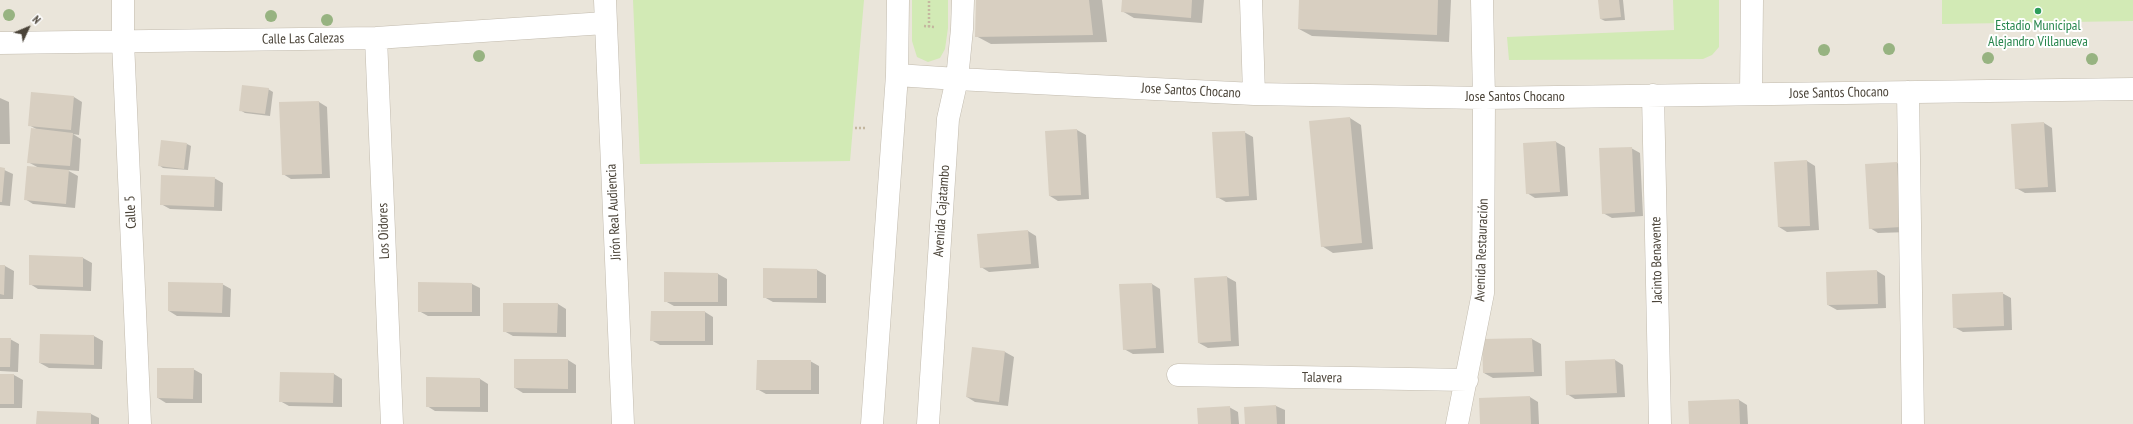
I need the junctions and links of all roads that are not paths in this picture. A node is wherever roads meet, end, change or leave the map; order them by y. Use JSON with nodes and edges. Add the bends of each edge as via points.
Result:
{"nodes":[{"id":1,"x":123,"y":0,"type":"edge"},
{"id":2,"x":605,"y":0,"type":"edge"},
{"id":3,"x":898,"y":0,"type":"edge"},
{"id":4,"x":963,"y":0,"type":"edge"},
{"id":5,"x":1251,"y":0,"type":"edge"},
{"id":6,"x":1482,"y":0,"type":"edge"},
{"id":7,"x":1752,"y":0,"type":"edge"},
{"id":8,"x":605,"y":23,"type":"junction"},
{"id":9,"x":376,"y":38,"type":"junction"},
{"id":10,"x":123,"y":42,"type":"junction"},
{"id":11,"x":0,"y":43,"type":"edge"},
{"id":12,"x":897,"y":74,"type":"junction"},
{"id":13,"x":957,"y":79,"type":"junction"},
{"id":14,"x":2133,"y":89,"type":"edge"},
{"id":15,"x":1908,"y":92,"type":"junction"},
{"id":16,"x":1254,"y":94,"type":"junction"},
{"id":17,"x":1751,"y":94,"type":"junction"},
{"id":18,"x":1653,"y":96,"type":"junction"},
{"id":19,"x":1484,"y":98,"type":"junction"},
{"id":20,"x":1178,"y":375,"type":"dead end"},
{"id":21,"x":1467,"y":380,"type":"junction"},
{"id":22,"x":140,"y":424,"type":"edge"},
{"id":23,"x":392,"y":424,"type":"edge"},
{"id":24,"x":623,"y":424,"type":"edge"},
{"id":25,"x":872,"y":424,"type":"edge"},
{"id":26,"x":928,"y":424,"type":"edge"},
{"id":27,"x":1457,"y":424,"type":"edge"},
{"id":28,"x":1660,"y":424,"type":"edge"},
{"id":29,"x":1913,"y":424,"type":"edge"}],
"edges":[{"from":1,"to":10,"type":"street","name":"Calle 5"},
{"from":2,"to":8,"type":"street","name":"Jirón Real Audiencia"},
{"from":3,"to":12,"type":"street"},
{"from":4,"to":13,"type":"street","name":"Avenida Cajatambo"},
{"from":5,"to":16,"type":"street"},
{"from":6,"to":19,"type":"street","name":"Avenida Restauración"},
{"from":7,"to":17,"type":"street"},
{"from":8,"to":9,"type":"street","name":"Calle Las Calezas"},
{"from":8,"to":24,"type":"street","name":"Jirón Real Audiencia"},
{"from":9,"to":10,"type":"street","name":"Calle Las Calezas"},
{"from":9,"to":23,"type":"street","name":"Los Oidores"},
{"from":10,"to":11,"type":"street","name":"Calle Las Calezas"},
{"from":10,"to":22,"type":"street","name":"Calle 5"},
{"from":12,"to":13,"type":"street","name":"Jose Santos Chocano"},
{"from":12,"to":25,"type":"street"},
{"from":13,"to":16,"type":"street","name":"Jose Santos Chocano"},
{"from":13,"to":26,"type":"street","name":"Avenida Cajatambo","via":[[948,119]]},
{"from":14,"to":15,"type":"street","name":"Jose Santos Chocano"},
{"from":15,"to":17,"type":"street","name":"Jose Santos Chocano"},
{"from":15,"to":29,"type":"street"},
{"from":16,"to":19,"type":"street","name":"Jose Santos Chocano"},
{"from":17,"to":18,"type":"street","name":"Jose Santos Chocano"},
{"from":18,"to":19,"type":"street","name":"Jose Santos Chocano"},
{"from":18,"to":28,"type":"street","name":"Jacinto Benavente"},
{"from":19,"to":21,"type":"street","name":"Avenida Restauración","via":[[1483,293]]},
{"from":20,"to":21,"type":"street","name":"Talavera"},
{"from":21,"to":27,"type":"street","name":"Avenida Restauración"}]}
